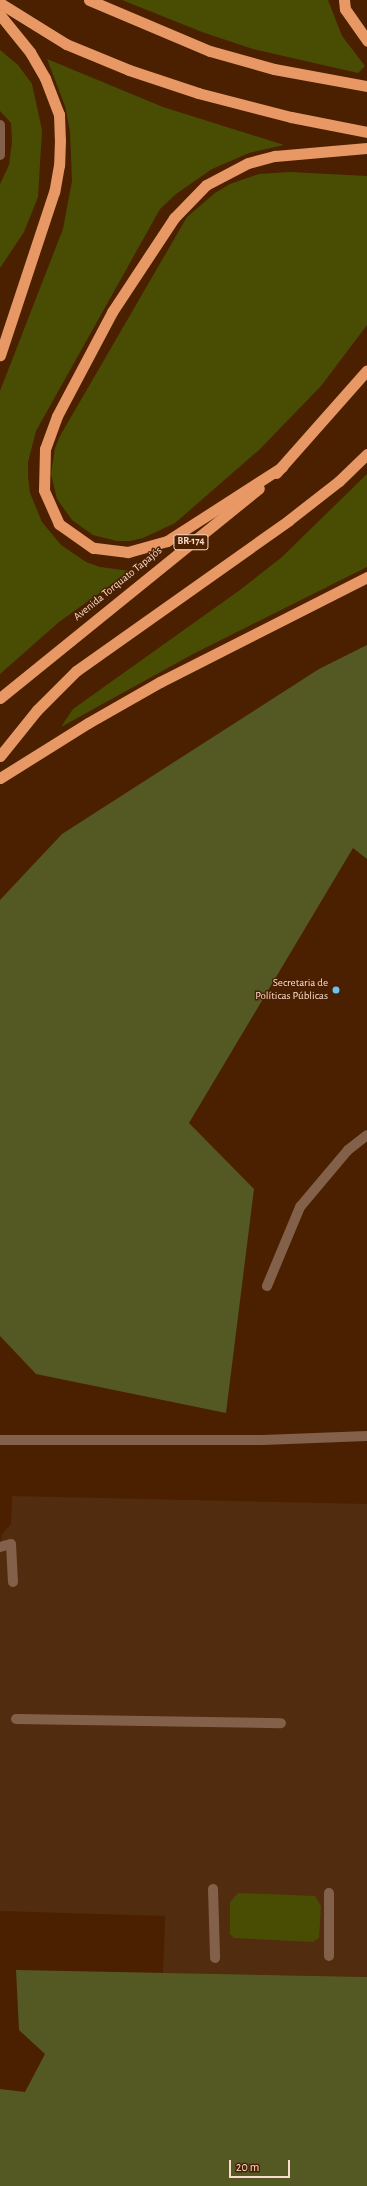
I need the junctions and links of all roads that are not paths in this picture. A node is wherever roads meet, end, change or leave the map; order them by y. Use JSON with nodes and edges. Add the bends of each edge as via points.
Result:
{"nodes":[{"id":1,"x":89,"y":0,"type":"edge"},
{"id":2,"x":344,"y":0,"type":"edge"},
{"id":3,"x":0,"y":2,"type":"edge"},
{"id":4,"x":0,"y":15,"type":"edge"},
{"id":5,"x":367,"y":40,"type":"edge"},
{"id":6,"x":367,"y":86,"type":"edge"},
{"id":7,"x":0,"y":125,"type":"edge"},
{"id":8,"x":367,"y":132,"type":"edge"},
{"id":9,"x":367,"y":148,"type":"edge"},
{"id":10,"x":0,"y":155,"type":"edge"},
{"id":11,"x":0,"y":355,"type":"edge"},
{"id":12,"x":367,"y":370,"type":"edge"},
{"id":13,"x":367,"y":454,"type":"edge"},
{"id":14,"x":282,"y":468,"type":"junction"},
{"id":15,"x":367,"y":577,"type":"edge"},
{"id":16,"x":0,"y":698,"type":"edge"},
{"id":17,"x":0,"y":756,"type":"edge"},
{"id":18,"x":0,"y":778,"type":"edge"},
{"id":19,"x":367,"y":1135,"type":"edge"},
{"id":20,"x":267,"y":1286,"type":"dead end"},
{"id":21,"x":367,"y":1436,"type":"edge"},
{"id":22,"x":0,"y":1440,"type":"edge"},
{"id":23,"x":0,"y":1547,"type":"edge"},
{"id":24,"x":13,"y":1582,"type":"dead end"},
{"id":25,"x":16,"y":1719,"type":"dead end"},
{"id":26,"x":281,"y":1723,"type":"dead end"},
{"id":27,"x":213,"y":1889,"type":"dead end"},
{"id":28,"x":329,"y":1893,"type":"dead end"},
{"id":29,"x":329,"y":1956,"type":"dead end"},
{"id":30,"x":215,"y":1958,"type":"dead end"}],
"edges":[{"from":1,"to":6,"type":"highway","via":[[210,51],[274,69]]},
{"from":2,"to":5,"type":"highway","via":[[345,9]]},
{"from":3,"to":8,"type":"highway","via":[[66,44],[129,70],[205,95],[292,117]]},
{"from":4,"to":11,"type":"highway","via":[[30,52],[45,78],[59,114],[60,140],[54,192]]},
{"from":7,"to":10,"type":"lane"},
{"from":9,"to":14,"type":"highway","via":[[275,156],[248,163],[206,185],[174,218],[112,312],[57,416],[45,449],[44,490],[59,524],[93,548],[128,552],[167,540]]},
{"from":12,"to":14,"type":"highway","name":"Avenida Torquato Tapajós","number":"BR-174"},
{"from":13,"to":17,"type":"highway","via":[[339,481],[289,520],[76,671],[37,710]]},
{"from":14,"to":16,"type":"highway","name":"Avenida Torquato Tapajós","number":"BR-174","via":[[246,500],[147,576]]},
{"from":15,"to":18,"type":"highway","via":[[160,682]]},
{"from":19,"to":20,"type":"lane","via":[[348,1150],[300,1207]]},
{"from":21,"to":22,"type":"lane","via":[[263,1440]]},
{"from":23,"to":24,"type":"lane","via":[[11,1544]]},
{"from":25,"to":26,"type":"lane"},
{"from":27,"to":30,"type":"lane"},
{"from":28,"to":29,"type":"lane"}]}
